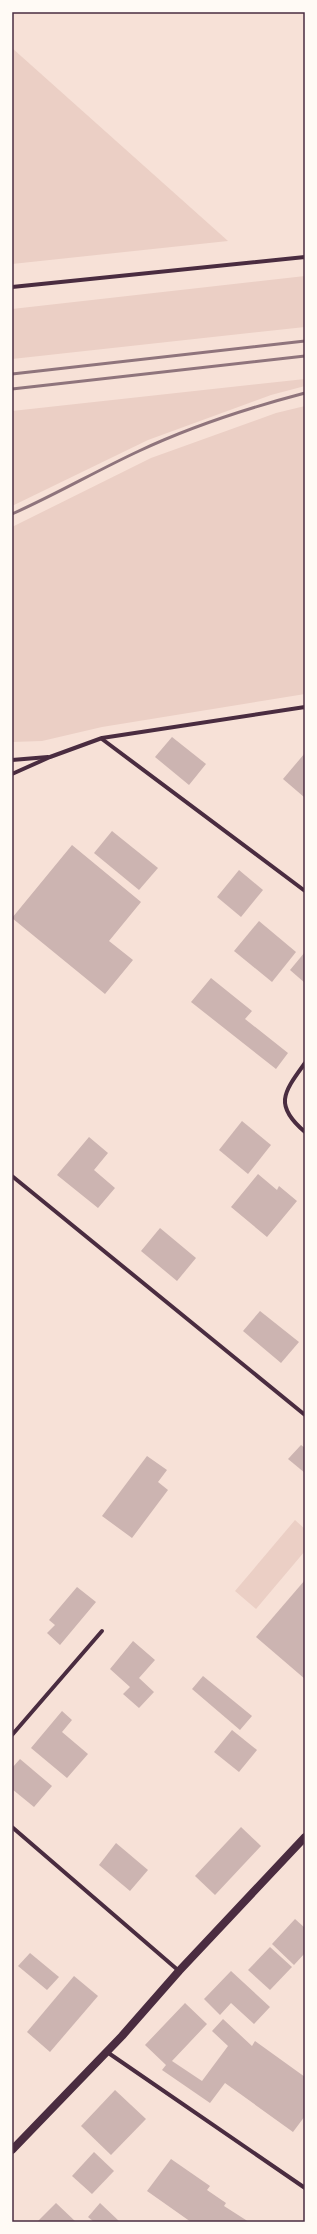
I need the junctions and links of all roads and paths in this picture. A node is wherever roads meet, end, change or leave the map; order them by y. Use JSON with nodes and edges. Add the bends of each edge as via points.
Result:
{"nodes":[{"id":1,"x":305,"y":257,"type":"edge"},
{"id":2,"x":12,"y":287,"type":"edge"},
{"id":3,"x":305,"y":707,"type":"edge"},
{"id":4,"x":102,"y":738,"type":"junction"},
{"id":5,"x":50,"y":757,"type":"junction"},
{"id":6,"x":12,"y":760,"type":"edge"},
{"id":7,"x":12,"y":774,"type":"edge"},
{"id":8,"x":305,"y":891,"type":"edge"},
{"id":9,"x":305,"y":1063,"type":"edge"},
{"id":10,"x":305,"y":1132,"type":"edge"},
{"id":11,"x":12,"y":1176,"type":"edge"},
{"id":12,"x":305,"y":1415,"type":"edge"},
{"id":13,"x":102,"y":1631,"type":"dead end"},
{"id":14,"x":12,"y":1735,"type":"edge"},
{"id":15,"x":12,"y":1826,"type":"edge"},
{"id":16,"x":305,"y":1837,"type":"edge"},
{"id":17,"x":179,"y":1971,"type":"junction"},
{"id":18,"x":106,"y":2052,"type":"junction"},
{"id":19,"x":12,"y":2150,"type":"edge"},
{"id":20,"x":305,"y":2188,"type":"edge"}],
"edges":[{"from":1,"to":2,"type":"street"},
{"from":3,"to":4,"type":"street"},
{"from":4,"to":5,"type":"street"},
{"from":4,"to":8,"type":"street"},
{"from":5,"to":6,"type":"street"},
{"from":5,"to":7,"type":"street"},
{"from":9,"to":10,"type":"street","via":[[288,1087],[285,1101],[291,1120]]},
{"from":11,"to":12,"type":"street"},
{"from":13,"to":14,"type":"street"},
{"from":15,"to":17,"type":"street"},
{"from":16,"to":17,"type":"main road"},
{"from":17,"to":18,"type":"main road"},
{"from":18,"to":19,"type":"main road"},
{"from":18,"to":20,"type":"street"}]}
